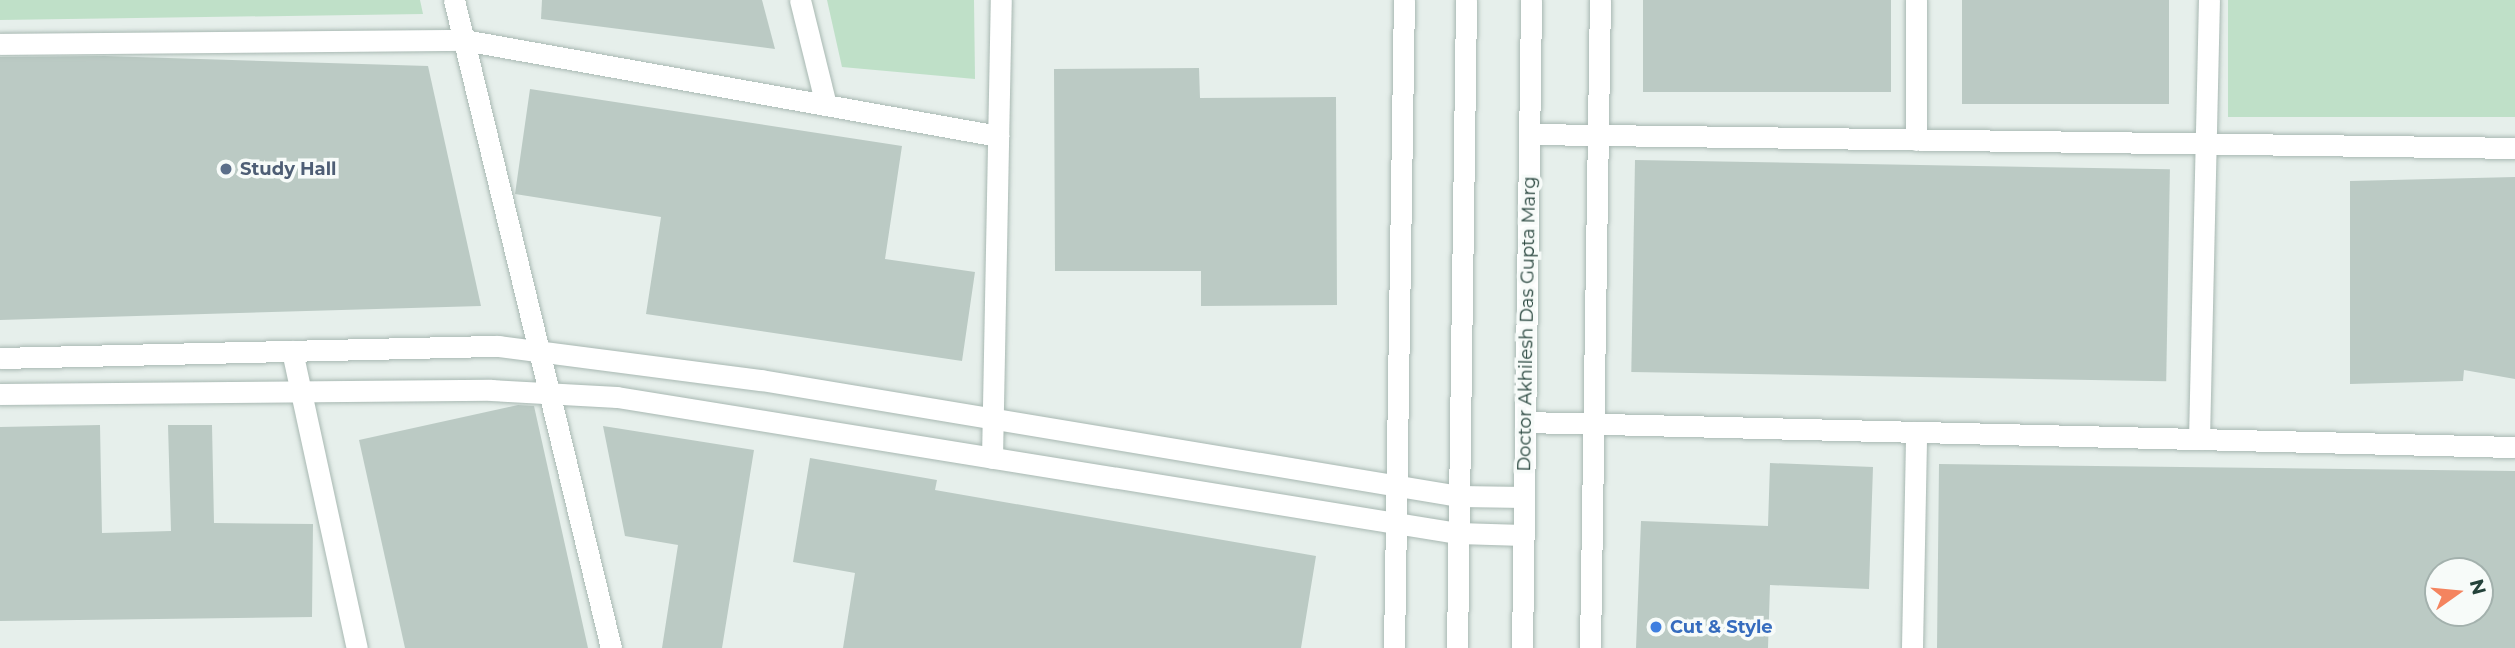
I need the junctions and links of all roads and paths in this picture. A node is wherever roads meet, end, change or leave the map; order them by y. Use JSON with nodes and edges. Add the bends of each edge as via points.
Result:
{"nodes":[{"id":1,"x":454,"y":0,"type":"edge"},
{"id":2,"x":800,"y":0,"type":"edge"},
{"id":3,"x":1001,"y":0,"type":"edge"},
{"id":4,"x":1404,"y":0,"type":"edge"},
{"id":5,"x":1466,"y":0,"type":"edge"},
{"id":6,"x":1531,"y":0,"type":"edge"},
{"id":7,"x":1600,"y":0,"type":"edge"},
{"id":8,"x":1916,"y":0,"type":"edge"},
{"id":9,"x":2209,"y":0,"type":"edge"},
{"id":10,"x":464,"y":40,"type":"junction"},
{"id":11,"x":0,"y":44,"type":"edge"},
{"id":12,"x":826,"y":105,"type":"junction"},
{"id":13,"x":1529,"y":134,"type":"junction"},
{"id":14,"x":1597,"y":135,"type":"junction"},
{"id":15,"x":998,"y":136,"type":"junction"},
{"id":16,"x":1916,"y":140,"type":"junction"},
{"id":17,"x":2206,"y":144,"type":"junction"},
{"id":18,"x":2515,"y":148,"type":"edge"},
{"id":19,"x":292,"y":351,"type":"junction"},
{"id":20,"x":542,"y":352,"type":"junction"},
{"id":21,"x":0,"y":358,"type":"edge"},
{"id":22,"x":301,"y":392,"type":"junction"},
{"id":23,"x":0,"y":394,"type":"edge"},
{"id":24,"x":551,"y":394,"type":"junction"},
{"id":25,"x":992,"y":419,"type":"junction"},
{"id":26,"x":1525,"y":422,"type":"junction"},
{"id":27,"x":1593,"y":424,"type":"junction"},
{"id":28,"x":1916,"y":432,"type":"junction"},
{"id":29,"x":2199,"y":439,"type":"junction"},
{"id":30,"x":2515,"y":447,"type":"edge"},
{"id":31,"x":992,"y":458,"type":"junction"},
{"id":32,"x":1396,"y":485,"type":"junction"},
{"id":33,"x":1459,"y":496,"type":"junction"},
{"id":34,"x":1524,"y":497,"type":"junction"},
{"id":35,"x":1396,"y":523,"type":"junction"},
{"id":36,"x":1458,"y":533,"type":"junction"},
{"id":37,"x":1523,"y":535,"type":"junction"},
{"id":38,"x":357,"y":648,"type":"edge"},
{"id":39,"x":611,"y":648,"type":"edge"},
{"id":40,"x":1394,"y":648,"type":"edge"},
{"id":41,"x":1457,"y":648,"type":"edge"},
{"id":42,"x":1522,"y":648,"type":"edge"},
{"id":43,"x":1590,"y":648,"type":"edge"},
{"id":44,"x":1912,"y":648,"type":"edge"}],
"edges":[{"from":1,"to":10,"type":"street"},
{"from":2,"to":12,"type":"street"},
{"from":3,"to":15,"type":"street"},
{"from":4,"to":32,"type":"street"},
{"from":5,"to":33,"type":"street"},
{"from":6,"to":13,"type":"street","name":"Doctor Akhilesh Das Gupta Marg"},
{"from":7,"to":14,"type":"street"},
{"from":8,"to":16,"type":"street"},
{"from":9,"to":17,"type":"street"},
{"from":10,"to":11,"type":"street"},
{"from":10,"to":12,"type":"street"},
{"from":10,"to":20,"type":"street"},
{"from":12,"to":15,"type":"street"},
{"from":13,"to":14,"type":"street"},
{"from":13,"to":26,"type":"street","name":"Doctor Akhilesh Das Gupta Marg"},
{"from":14,"to":16,"type":"street"},
{"from":14,"to":27,"type":"street"},
{"from":15,"to":25,"type":"street"},
{"from":16,"to":17,"type":"street"},
{"from":17,"to":18,"type":"street"},
{"from":17,"to":29,"type":"street"},
{"from":19,"to":20,"type":"street","via":[[498,346]]},
{"from":19,"to":21,"type":"street"},
{"from":19,"to":22,"type":"street"},
{"from":20,"to":24,"type":"street"},
{"from":20,"to":25,"type":"street","via":[[761,380]]},
{"from":22,"to":23,"type":"street"},
{"from":22,"to":24,"type":"street"},
{"from":22,"to":38,"type":"street"},
{"from":24,"to":31,"type":"street","via":[[617,397]]},
{"from":24,"to":39,"type":"street"},
{"from":25,"to":31,"type":"street"},
{"from":25,"to":32,"type":"street"},
{"from":26,"to":27,"type":"street"},
{"from":26,"to":34,"type":"street","name":"Doctor Akhilesh Das Gupta Marg"},
{"from":27,"to":28,"type":"street"},
{"from":27,"to":43,"type":"street"},
{"from":28,"to":29,"type":"street"},
{"from":28,"to":44,"type":"street"},
{"from":29,"to":30,"type":"street"},
{"from":31,"to":35,"type":"street"},
{"from":32,"to":33,"type":"street"},
{"from":32,"to":35,"type":"street"},
{"from":33,"to":34,"type":"street"},
{"from":33,"to":36,"type":"street"},
{"from":34,"to":37,"type":"street","name":"Doctor Akhilesh Das Gupta Marg"},
{"from":35,"to":36,"type":"street"},
{"from":35,"to":40,"type":"street"},
{"from":36,"to":37,"type":"street"},
{"from":36,"to":41,"type":"street"},
{"from":37,"to":42,"type":"street","name":"Doctor Akhilesh Das Gupta Marg"}]}
